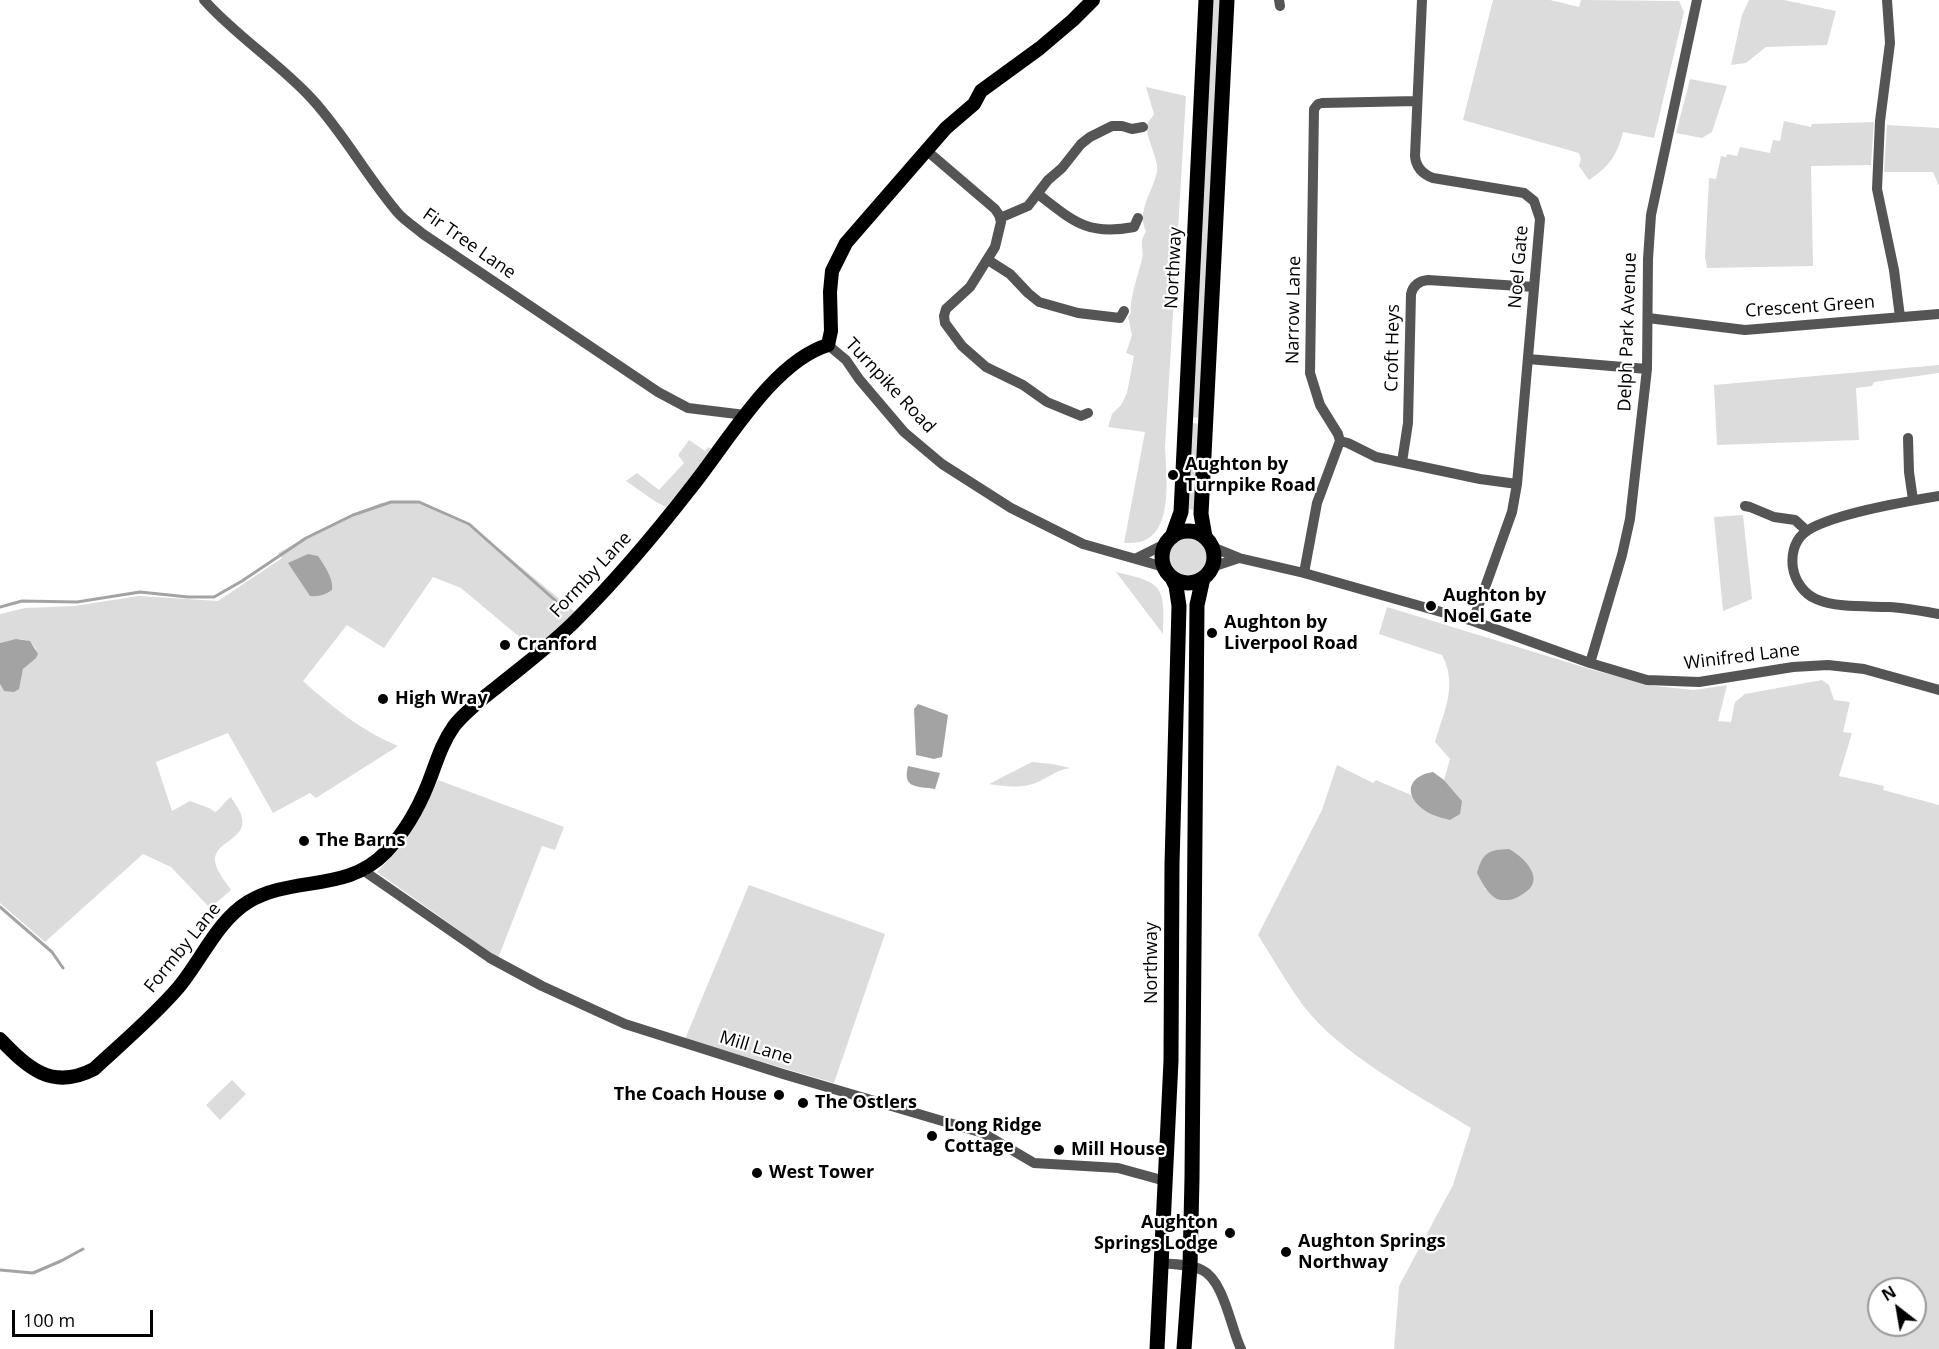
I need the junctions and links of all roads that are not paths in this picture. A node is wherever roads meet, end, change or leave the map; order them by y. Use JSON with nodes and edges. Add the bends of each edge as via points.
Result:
{"nodes":[{"id":1,"x":204,"y":0,"type":"edge"},
{"id":2,"x":1093,"y":0,"type":"edge"},
{"id":3,"x":1206,"y":0,"type":"edge"},
{"id":4,"x":1227,"y":0,"type":"edge"},
{"id":5,"x":1422,"y":0,"type":"edge"},
{"id":6,"x":1697,"y":0,"type":"edge"},
{"id":7,"x":1887,"y":0,"type":"edge"},
{"id":8,"x":1416,"y":101,"type":"junction"},
{"id":9,"x":1303,"y":102,"type":"dead end"},
{"id":10,"x":1315,"y":107,"type":"junction"},
{"id":11,"x":1137,"y":132,"type":"dead end"},
{"id":12,"x":926,"y":150,"type":"junction"},
{"id":13,"x":1038,"y":194,"type":"junction"},
{"id":14,"x":1000,"y":218,"type":"junction"},
{"id":15,"x":1137,"y":226,"type":"dead end"},
{"id":16,"x":988,"y":260,"type":"junction"},
{"id":17,"x":1534,"y":287,"type":"junction"},
{"id":18,"x":1939,"y":314,"type":"edge"},
{"id":19,"x":1900,"y":317,"type":"junction"},
{"id":20,"x":1123,"y":318,"type":"dead end"},
{"id":21,"x":1648,"y":318,"type":"junction"},
{"id":22,"x":828,"y":345,"type":"junction"},
{"id":23,"x":1528,"y":359,"type":"junction"},
{"id":24,"x":1647,"y":369,"type":"junction"},
{"id":25,"x":745,"y":415,"type":"junction"},
{"id":26,"x":1084,"y":419,"type":"dead end"},
{"id":27,"x":1908,"y":438,"type":"dead end"},
{"id":28,"x":1340,"y":441,"type":"junction"},
{"id":29,"x":1402,"y":462,"type":"junction"},
{"id":30,"x":1517,"y":484,"type":"junction"},
{"id":31,"x":1939,"y":496,"type":"edge"},
{"id":32,"x":1913,"y":501,"type":"junction"},
{"id":33,"x":1744,"y":506,"type":"dead end"},
{"id":34,"x":1806,"y":531,"type":"junction"},
{"id":35,"x":1169,"y":540,"type":"junction"},
{"id":36,"x":1209,"y":542,"type":"junction"},
{"id":37,"x":1137,"y":558,"type":"junction"},
{"id":38,"x":1239,"y":558,"type":"junction"},
{"id":39,"x":1168,"y":572,"type":"junction"},
{"id":40,"x":1208,"y":573,"type":"junction"},
{"id":41,"x":1304,"y":573,"type":"junction"},
{"id":42,"x":1939,"y":614,"type":"edge"},
{"id":43,"x":1473,"y":621,"type":"junction"},
{"id":44,"x":1590,"y":663,"type":"junction"},
{"id":45,"x":1939,"y":690,"type":"edge"},
{"id":46,"x":364,"y":871,"type":"junction"},
{"id":47,"x":0,"y":1039,"type":"edge"},
{"id":48,"x":1166,"y":1177,"type":"junction"},
{"id":49,"x":1192,"y":1178,"type":"junction"},
{"id":50,"x":1160,"y":1263,"type":"junction"},
{"id":51,"x":1190,"y":1266,"type":"junction"},
{"id":52,"x":1157,"y":1349,"type":"edge"},
{"id":53,"x":1184,"y":1349,"type":"edge"},
{"id":54,"x":1241,"y":1349,"type":"edge"}],
"edges":[{"from":1,"to":25,"type":"street","name":"Fir Tree Lane","via":[[310,97],[337,127],[400,215],[423,234],[658,392],[688,408]]},
{"from":2,"to":12,"type":"main road","name":"Turnpike Road","via":[[1040,48],[981,91],[974,104],[955,118]]},
{"from":3,"to":35,"type":"highway","name":"Northway","via":[[1181,512]]},
{"from":4,"to":36,"type":"highway","via":[[1201,514]]},
{"from":5,"to":8,"type":"street","name":"Noel Gate"},
{"from":6,"to":21,"type":"street","name":"Delph Park Avenue","via":[[1651,215]]},
{"from":7,"to":19,"type":"street","via":[[1890,43],[1877,183]]},
{"from":8,"to":10,"type":"street","via":[[1322,103]]},
{"from":8,"to":17,"type":"street","name":"Noel Gate","via":[[1415,156],[1424,174],[1518,190],[1534,201],[1540,219]]},
{"from":9,"to":10,"type":"street"},
{"from":10,"to":28,"type":"street","name":"Narrow Lane","via":[[1310,373],[1320,405]]},
{"from":11,"to":13,"type":"street","via":[[1112,126],[1090,137]]},
{"from":12,"to":14,"type":"street","via":[[995,209]]},
{"from":12,"to":22,"type":"main road","name":"Turnpike Road","via":[[854,233],[835,263],[830,280]]},
{"from":13,"to":14,"type":"street","via":[[1024,209]]},
{"from":13,"to":15,"type":"street","via":[[1087,227],[1104,230]]},
{"from":14,"to":16,"type":"street"},
{"from":16,"to":20,"type":"street","via":[[1010,274],[1039,302],[1077,313]]},
{"from":16,"to":26,"type":"street","via":[[970,287],[948,306],[945,323],[962,346],[986,367]]},
{"from":17,"to":23,"type":"street","name":"Noel Gate"},
{"from":17,"to":29,"type":"street","name":"Croft Heys","via":[[1428,280],[1414,286],[1408,423]]},
{"from":18,"to":19,"type":"street","name":"Crescent Green"},
{"from":19,"to":21,"type":"street","name":"Crescent Green","via":[[1745,330]]},
{"from":21,"to":24,"type":"street","name":"Delph Park Avenue"},
{"from":22,"to":25,"type":"main road","name":"Formby Lane","via":[[797,360]]},
{"from":22,"to":37,"type":"street","name":"Turnpike Road","via":[[846,360],[904,432],[942,464],[1011,508],[1083,544]]},
{"from":23,"to":24,"type":"street"},
{"from":23,"to":30,"type":"street","name":"Noel Gate"},
{"from":24,"to":44,"type":"street","name":"Delph Park Avenue","via":[[1630,519]]},
{"from":25,"to":46,"type":"main road","name":"Formby Lane","via":[[691,489],[578,619],[460,719],[443,744],[410,820],[386,852]]},
{"from":27,"to":32,"type":"street"},
{"from":28,"to":29,"type":"street","via":[[1376,457]]},
{"from":28,"to":41,"type":"street","via":[[1317,503]]},
{"from":29,"to":30,"type":"street"},
{"from":30,"to":43,"type":"street","name":"Noel Gate","via":[[1512,512]]},
{"from":31,"to":32,"type":"street"},
{"from":32,"to":34,"type":"street","via":[[1836,518]]},
{"from":33,"to":34,"type":"street","via":[[1795,520]]},
{"from":34,"to":42,"type":"street","via":[[1797,542],[1792,560],[1796,578],[1809,595],[1822,601]]},
{"from":35,"to":36,"type":"highway","via":[[1189,531]]},
{"from":35,"to":37,"type":"street"},
{"from":35,"to":39,"type":"highway","via":[[1162,558]]},
{"from":36,"to":38,"type":"street","name":"Winifred Lane"},
{"from":36,"to":40,"type":"highway","via":[[1214,554]]},
{"from":37,"to":39,"type":"street","name":"Turnpike Road"},
{"from":38,"to":40,"type":"street"},
{"from":38,"to":41,"type":"street","name":"Winifred Lane"},
{"from":39,"to":40,"type":"highway","via":[[1188,583]]},
{"from":39,"to":48,"type":"highway","name":"Northway","via":[[1176,586],[1179,606]]},
{"from":40,"to":49,"type":"highway","via":[[1197,605]]},
{"from":41,"to":43,"type":"street","name":"Winifred Lane"},
{"from":43,"to":44,"type":"street","name":"Winifred Lane"},
{"from":44,"to":45,"type":"street","name":"Winifred Lane","via":[[1647,680],[1677,682],[1809,665],[1845,666]]},
{"from":46,"to":47,"type":"main road","name":"Formby Lane","via":[[273,891],[239,908],[169,998],[84,1075],[56,1078],[39,1072]]},
{"from":46,"to":48,"type":"street","name":"Mill Lane","via":[[490,958],[625,1024],[983,1133],[1034,1163],[1118,1168],[1158,1179]]},
{"from":48,"to":49,"type":"highway"},
{"from":48,"to":50,"type":"highway","name":"Northway"},
{"from":49,"to":51,"type":"highway"},
{"from":50,"to":51,"type":"street"},
{"from":50,"to":52,"type":"highway","name":"Northway"},
{"from":51,"to":53,"type":"highway"},
{"from":51,"to":54,"type":"street","via":[[1205,1271],[1215,1283]]}]}
